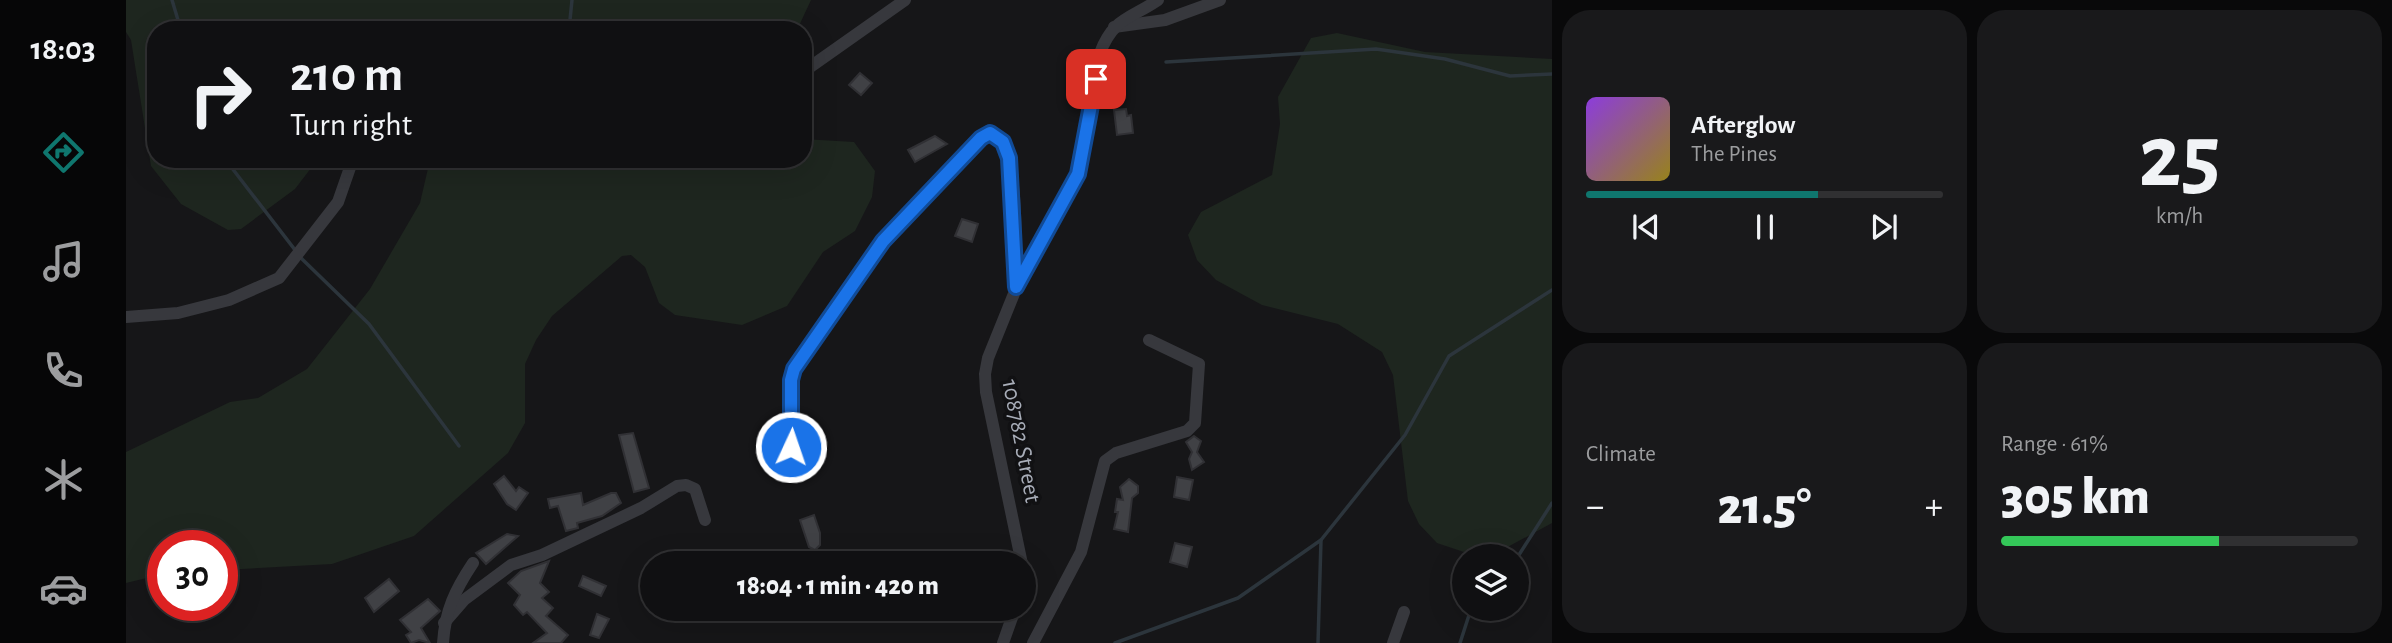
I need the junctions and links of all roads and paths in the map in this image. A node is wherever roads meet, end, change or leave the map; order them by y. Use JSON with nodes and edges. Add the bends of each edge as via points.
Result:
{"nodes":[{"id":1,"x":905,"y":0,"type":"edge"},
{"id":2,"x":1158,"y":0,"type":"edge"},
{"id":3,"x":1220,"y":0,"type":"edge"},
{"id":4,"x":1113,"y":27,"type":"junction"},
{"id":5,"x":812,"y":66,"type":"edge"},
{"id":6,"x":350,"y":168,"type":"edge"},
{"id":7,"x":1016,"y":287,"type":"junction"},
{"id":8,"x":126,"y":317,"type":"edge"},
{"id":9,"x":1149,"y":340,"type":"dead end"},
{"id":10,"x":790,"y":466,"type":"dead end"},
{"id":11,"x":705,"y":520,"type":"dead end"},
{"id":12,"x":1019,"y":551,"type":"edge"},
{"id":13,"x":473,"y":563,"type":"dead end"},
{"id":14,"x":1404,"y":612,"type":"dead end"},
{"id":15,"x":1011,"y":621,"type":"edge"},
{"id":16,"x":444,"y":623,"type":"junction"},
{"id":17,"x":443,"y":643,"type":"edge"},
{"id":18,"x":1003,"y":643,"type":"edge"},
{"id":19,"x":1033,"y":643,"type":"edge"},
{"id":20,"x":1393,"y":643,"type":"edge"}],
"edges":[{"from":1,"to":5,"type":"street"},
{"from":2,"to":4,"type":"street"},
{"from":3,"to":4,"type":"street","via":[[1165,20]]},
{"from":4,"to":7,"type":"street","name":"108782 Street","via":[[1100,53],[1078,174]]},
{"from":6,"to":8,"type":"street","via":[[338,202],[279,278],[229,300],[178,313]]},
{"from":7,"to":10,"type":"street","via":[[1009,158],[1003,142],[990,133],[883,241],[794,369]]},
{"from":7,"to":12,"type":"street","name":"108782 Street","via":[[988,358],[985,381]]},
{"from":9,"to":19,"type":"street","via":[[1199,364],[1195,423],[1188,430],[1116,453],[1105,461],[1081,552]]},
{"from":11,"to":16,"type":"street","via":[[695,489],[677,486],[641,508],[512,565],[464,600]]},
{"from":13,"to":16,"type":"street","via":[[452,594]]},
{"from":14,"to":20,"type":"street"},
{"from":15,"to":18,"type":"street"},
{"from":16,"to":17,"type":"street"}]}
